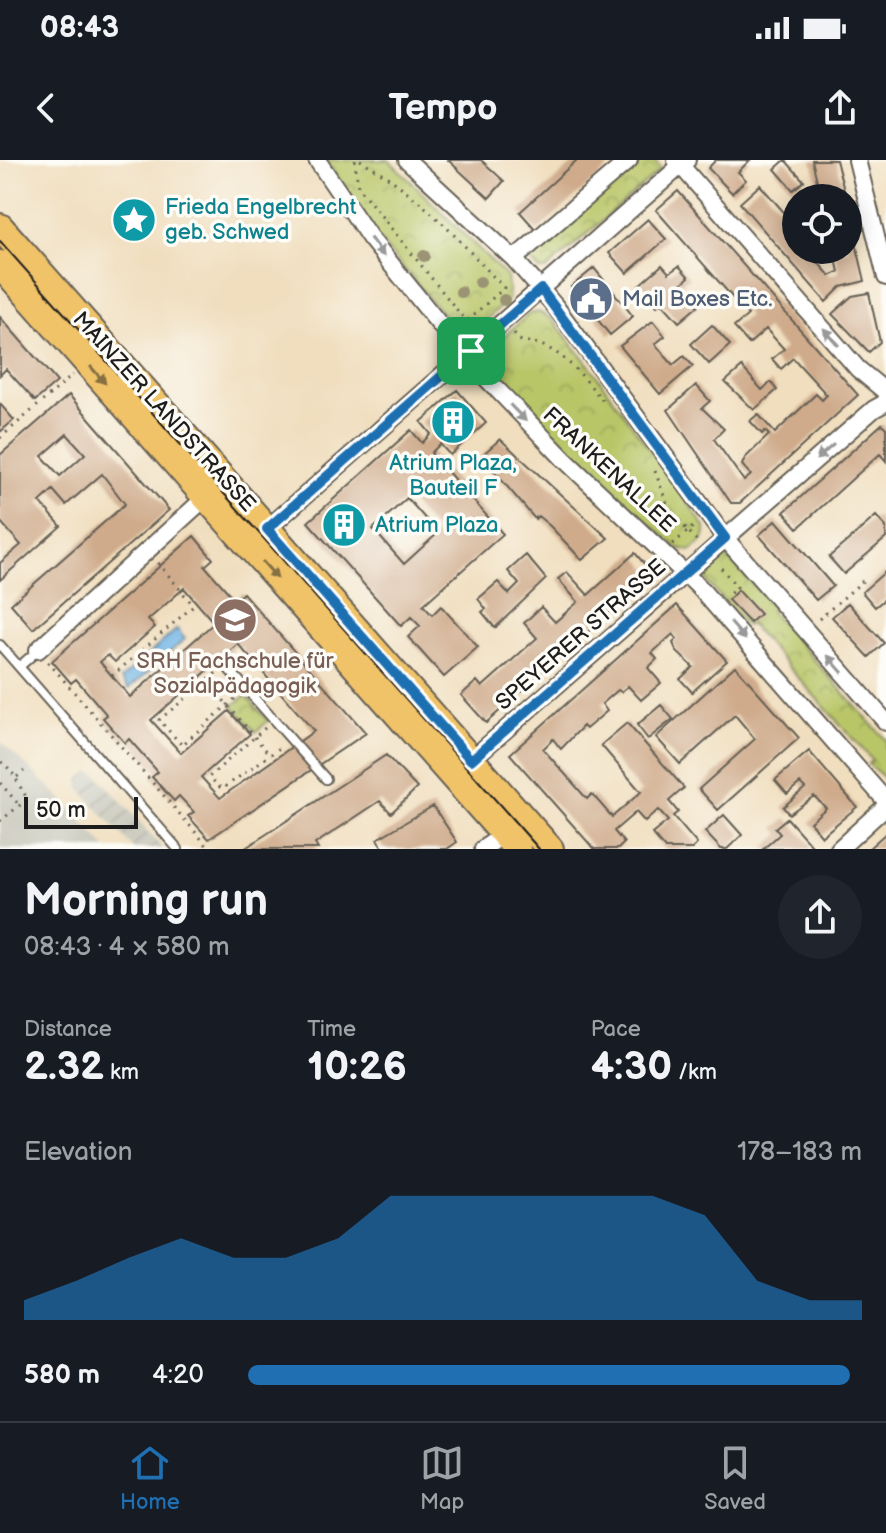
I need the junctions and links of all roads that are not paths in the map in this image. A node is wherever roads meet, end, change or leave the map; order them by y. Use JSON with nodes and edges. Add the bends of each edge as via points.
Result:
{"nodes":[{"id":1,"x":317,"y":160,"type":"edge"},
{"id":2,"x":407,"y":160,"type":"edge"},
{"id":3,"x":629,"y":160,"type":"edge"},
{"id":4,"x":857,"y":160,"type":"edge"},
{"id":5,"x":681,"y":162,"type":"edge"},
{"id":6,"x":0,"y":227,"type":"edge"},
{"id":7,"x":514,"y":259,"type":"junction"},
{"id":8,"x":0,"y":264,"type":"edge"},
{"id":9,"x":886,"y":277,"type":"edge"},
{"id":10,"x":541,"y":289,"type":"junction"},
{"id":11,"x":56,"y":308,"type":"junction"},
{"id":12,"x":465,"y":356,"type":"junction"},
{"id":13,"x":886,"y":392,"type":"edge"},
{"id":14,"x":886,"y":404,"type":"edge"},
{"id":15,"x":206,"y":497,"type":"junction"},
{"id":16,"x":258,"y":537,"type":"junction"},
{"id":17,"x":725,"y":538,"type":"junction"},
{"id":18,"x":686,"y":573,"type":"junction"},
{"id":19,"x":0,"y":645,"type":"edge"},
{"id":20,"x":38,"y":650,"type":"joint"},
{"id":21,"x":225,"y":665,"type":"road end"},
{"id":22,"x":20,"y":666,"type":"junction"},
{"id":23,"x":886,"y":722,"type":"edge"},
{"id":24,"x":462,"y":768,"type":"junction"},
{"id":25,"x":326,"y":779,"type":"dead end"},
{"id":26,"x":886,"y":804,"type":"edge"},
{"id":27,"x":501,"y":844,"type":"edge"},
{"id":28,"x":178,"y":849,"type":"edge"},
{"id":29,"x":550,"y":849,"type":"edge"},
{"id":30,"x":839,"y":849,"type":"edge"}],
"edges":[{"from":1,"to":12,"type":"street","name":"FRANKENALLEE","one_way":true,"via":[[370,238]]},
{"from":2,"to":7,"type":"street","name":"FRANKENALLEE"},
{"from":3,"to":7,"type":"street"},
{"from":4,"to":9,"type":"street"},
{"from":5,"to":10,"type":"street"},
{"from":13,"to":5,"type":"street","one_way":true,"via":[[858,369]]},
{"from":6,"to":11,"type":"main road","name":"MAINZER LANDSTRASSE"},
{"from":7,"to":10,"type":"street","name":"FRANKENALLEE"},
{"from":8,"to":11,"type":"main road","name":"MAINZER LANDSTRASSE"},
{"from":10,"to":12,"type":"street"},
{"from":10,"to":17,"type":"street","name":"FRANKENALLEE"},
{"from":11,"to":15,"type":"main road","name":"MAINZER LANDSTRASSE","one_way":true},
{"from":11,"to":16,"type":"main road","name":"MAINZER LANDSTRASSE"},
{"from":12,"to":16,"type":"street"},
{"from":12,"to":18,"type":"street","name":"FRANKENALLEE","one_way":true,"via":[[564,459]]},
{"from":13,"to":14,"type":"street"},
{"from":14,"to":17,"type":"street","name":"SPEYERER STRASSE","one_way":true},
{"from":15,"to":16,"type":"main road","name":"MAINZER LANDSTRASSE"},
{"from":15,"to":20,"type":"street","name":"MAINZER LANDSTRASSE"},
{"from":16,"to":24,"type":"main road","name":"MAINZER LANDSTRASSE"},
{"from":17,"to":18,"type":"street","name":"SPEYERER STRASSE"},
{"from":23,"to":17,"type":"street","name":"FRANKENALLEE","one_way":true},
{"from":18,"to":24,"type":"street","name":"SPEYERER STRASSE"},
{"from":18,"to":26,"type":"street","name":"FRANKENALLEE","one_way":true},
{"from":19,"to":22,"type":"lane"},
{"from":20,"to":22,"type":"lane"},
{"from":21,"to":25,"type":"lane"},
{"from":22,"to":28,"type":"lane"},
{"from":24,"to":27,"type":"main road","name":"MAINZER LANDSTRASSE"},
{"from":24,"to":29,"type":"main road","name":"MAINZER LANDSTRASSE"},
{"from":26,"to":30,"type":"street"}]}
